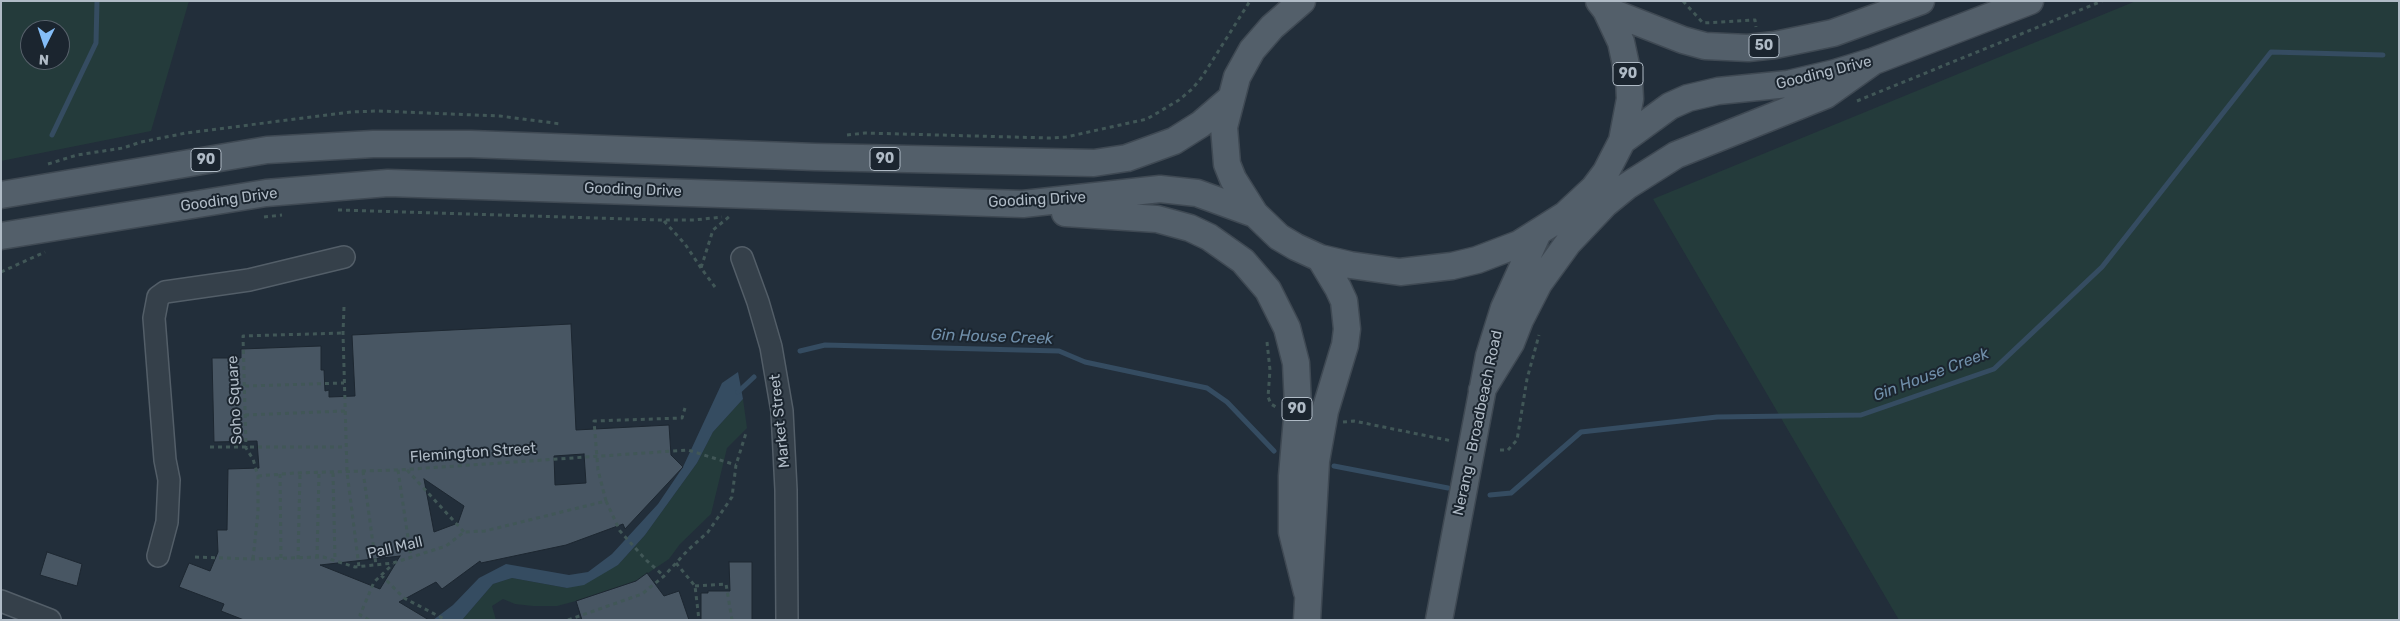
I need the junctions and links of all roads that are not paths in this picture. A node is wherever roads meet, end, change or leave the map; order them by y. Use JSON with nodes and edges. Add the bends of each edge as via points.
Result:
{"nodes":[{"id":1,"x":1921,"y":1,"type":"edge"},
{"id":2,"x":2030,"y":1,"type":"edge"},
{"id":3,"x":1295,"y":4,"type":"edge"},
{"id":4,"x":1602,"y":6,"type":"edge"},
{"id":5,"x":1874,"y":61,"type":"junction"},
{"id":6,"x":1230,"y":99,"type":"junction"},
{"id":7,"x":1622,"y":141,"type":"junction"},
{"id":8,"x":1,"y":195,"type":"edge"},
{"id":9,"x":1023,"y":204,"type":"junction"},
{"id":10,"x":1255,"y":214,"type":"junction"},
{"id":11,"x":1538,"y":233,"type":"junction"},
{"id":12,"x":4,"y":239,"type":"edge"},
{"id":13,"x":344,"y":257,"type":"dead end"},
{"id":14,"x":742,"y":258,"type":"dead end"},
{"id":15,"x":1320,"y":258,"type":"junction"},
{"id":16,"x":1482,"y":390,"type":"junction"},
{"id":17,"x":158,"y":556,"type":"dead end"},
{"id":18,"x":1308,"y":592,"type":"junction"},
{"id":19,"x":1,"y":601,"type":"edge"},
{"id":20,"x":50,"y":620,"type":"edge"},
{"id":21,"x":787,"y":620,"type":"edge"},
{"id":22,"x":1307,"y":620,"type":"edge"},
{"id":23,"x":1439,"y":620,"type":"edge"}],
"edges":[{"from":1,"to":4,"type":"main road","number":"50","via":[[1833,33],[1748,48],[1705,46],[1683,40]]},
{"from":2,"to":5,"type":"main road","name":"Gooding Drive"},
{"from":3,"to":6,"type":"main road","via":[[1252,50],[1237,77]]},
{"from":4,"to":7,"type":"main road","number":"90","via":[[1621,42],[1629,79],[1628,118]]},
{"from":5,"to":7,"type":"main road","name":"Gooding Drive","via":[[1788,84],[1718,91],[1688,98],[1663,110]]},
{"from":5,"to":16,"type":"main road","via":[[1826,95],[1676,155],[1605,204],[1568,243],[1540,283],[1511,343]]},
{"from":6,"to":8,"type":"main road","number":"90","via":[[1201,124],[1174,141],[1126,158],[1094,164],[471,144],[373,144],[267,150]]},
{"from":6,"to":10,"type":"main road","via":[[1224,127],[1227,164]]},
{"from":7,"to":11,"type":"main road","number":"90","via":[[1594,188],[1565,215]]},
{"from":9,"to":10,"type":"main road","name":"Gooding Drive","via":[[1160,189],[1197,193]]},
{"from":9,"to":12,"type":"main road","name":"Gooding Drive","number":"90","via":[[388,183],[266,193]]},
{"from":9,"to":18,"type":"main road","number":"90","via":[[1056,213],[1157,219],[1190,228],[1243,261],[1268,290],[1287,328],[1296,363],[1298,406],[1292,532]]},
{"from":10,"to":15,"type":"main road","via":[[1279,236]]},
{"from":11,"to":15,"type":"main road","via":[[1478,260],[1427,270],[1374,270]]},
{"from":11,"to":16,"type":"main road","name":"Nerang - Broadbeach Road","via":[[1495,332]]},
{"from":13,"to":17,"type":"street","via":[[249,280],[165,292],[158,297],[154,318],[165,460],[170,480],[166,522]]},
{"from":14,"to":21,"type":"street","name":"Market Street","via":[[771,347],[782,412]]},
{"from":15,"to":18,"type":"main road","via":[[1344,301],[1347,329],[1316,461]]},
{"from":16,"to":23,"type":"main road","name":"Nerang - Broadbeach Road"},
{"from":18,"to":22,"type":"main road","number":"90"},
{"from":19,"to":20,"type":"street"}]}
